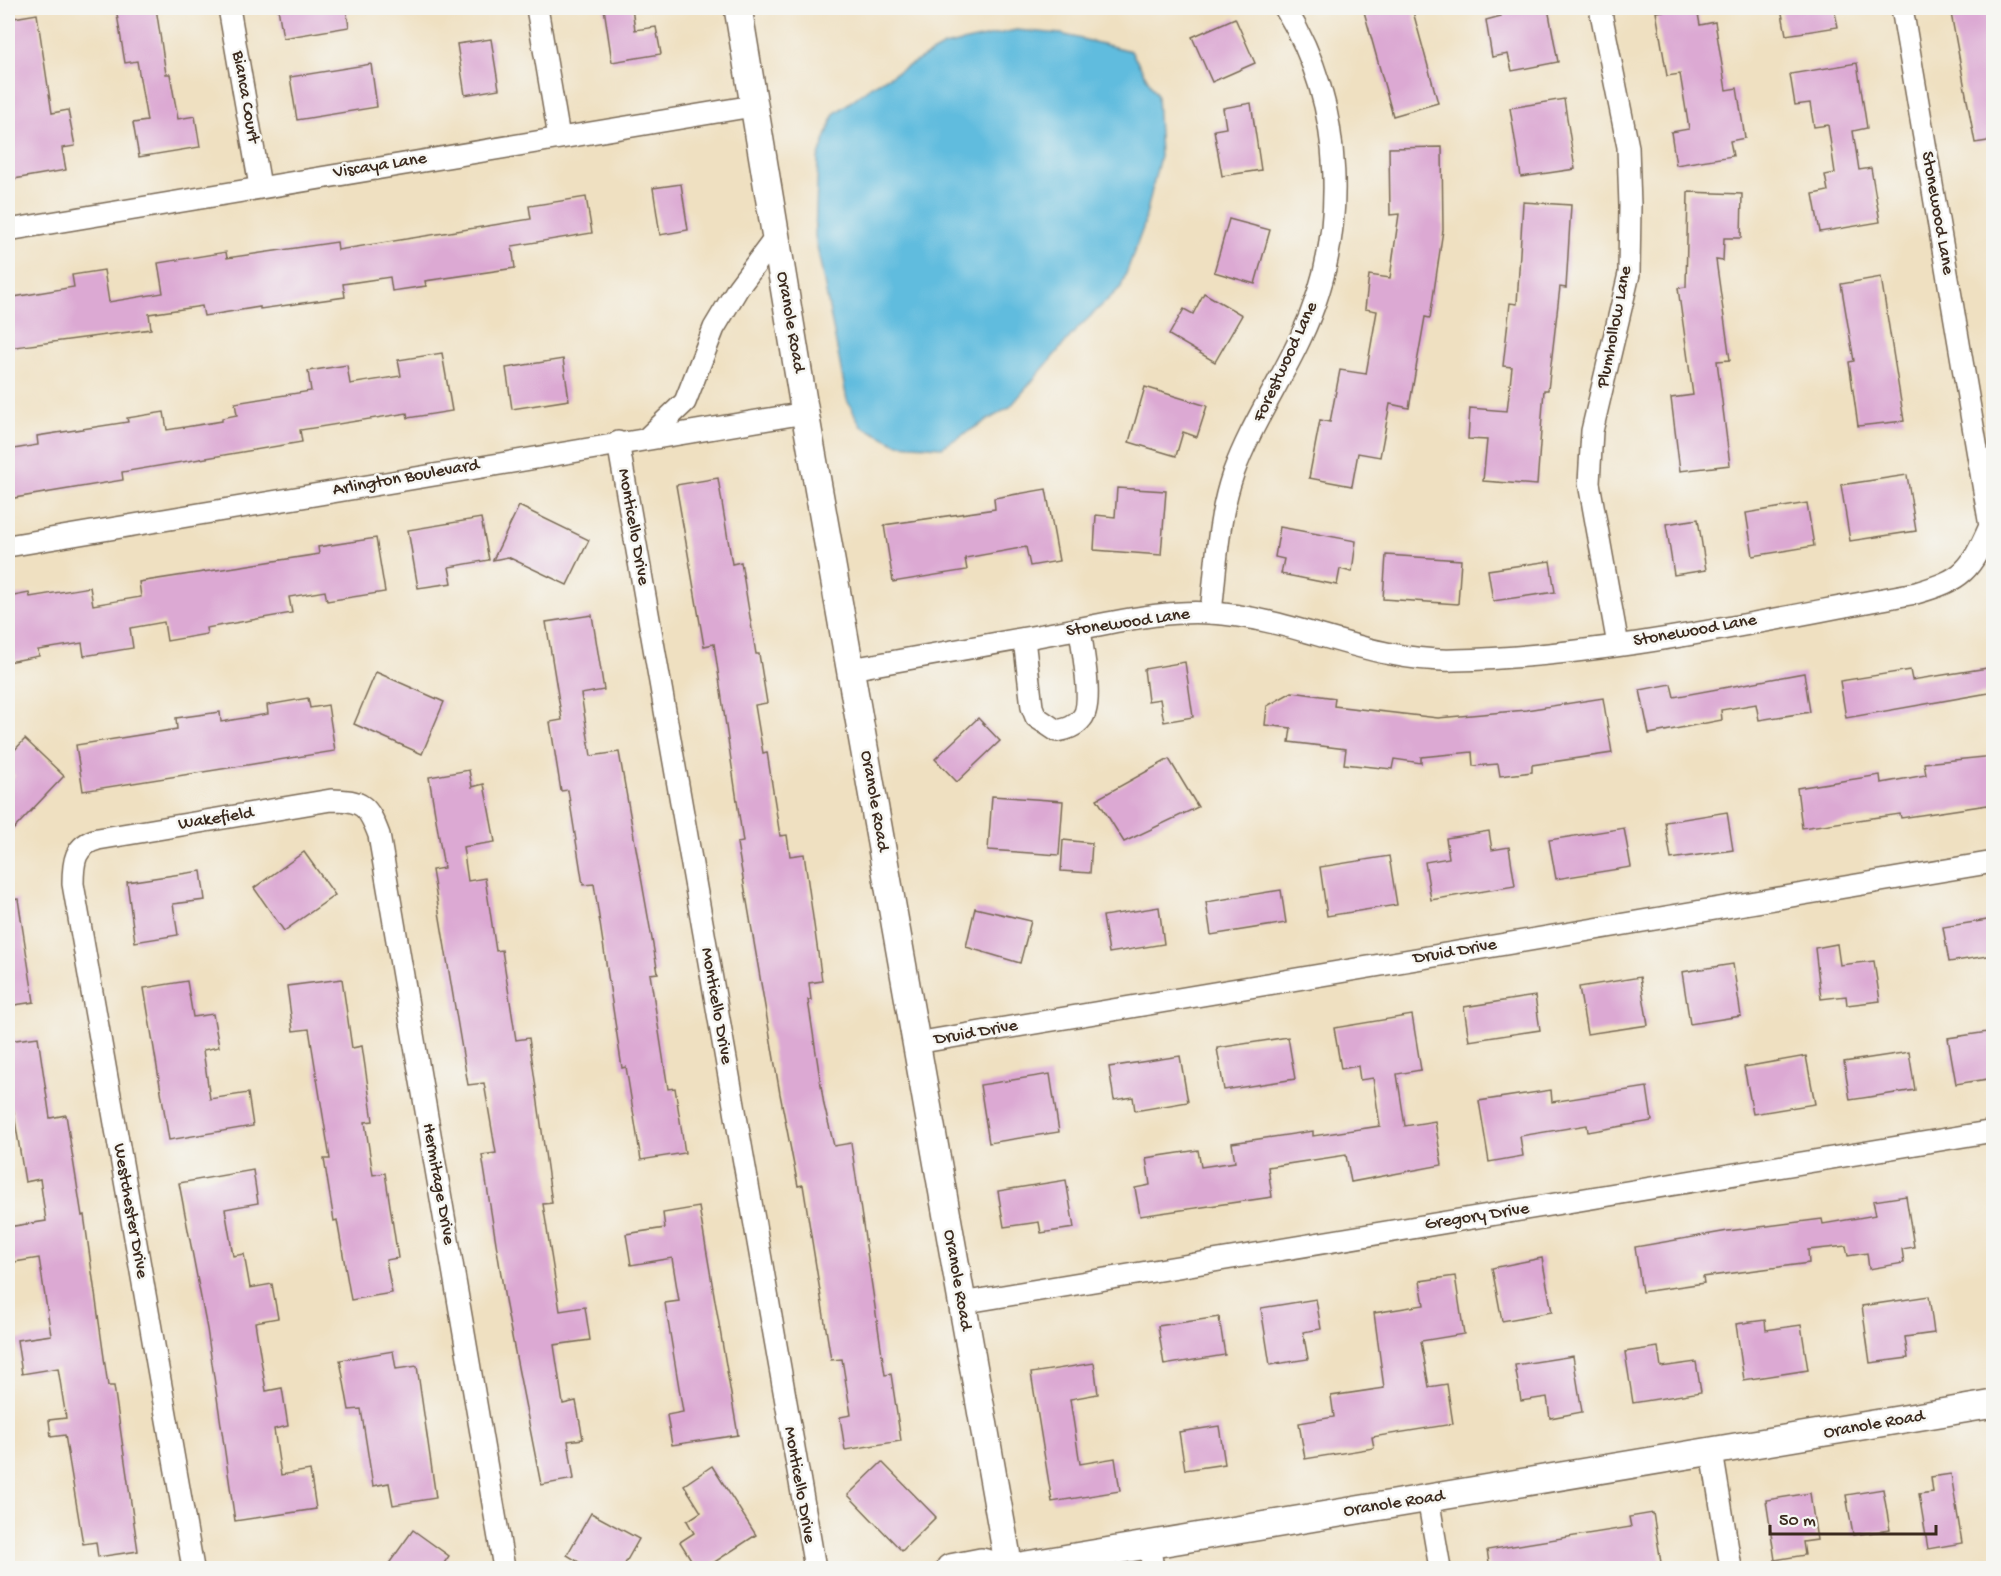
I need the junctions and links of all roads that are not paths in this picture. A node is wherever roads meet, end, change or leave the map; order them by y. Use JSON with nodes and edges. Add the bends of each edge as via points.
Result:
{"nodes":[{"id":1,"x":229,"y":8,"type":"edge"},
{"id":2,"x":537,"y":8,"type":"edge"},
{"id":3,"x":738,"y":8,"type":"edge"},
{"id":4,"x":1285,"y":8,"type":"edge"},
{"id":5,"x":1600,"y":8,"type":"edge"},
{"id":6,"x":1902,"y":8,"type":"edge"},
{"id":7,"x":753,"y":106,"type":"junction"},
{"id":8,"x":559,"y":137,"type":"junction"},
{"id":9,"x":260,"y":186,"type":"junction"},
{"id":10,"x":8,"y":230,"type":"edge"},
{"id":11,"x":776,"y":237,"type":"junction"},
{"id":12,"x":805,"y":413,"type":"junction"},
{"id":13,"x":647,"y":438,"type":"junction"},
{"id":14,"x":618,"y":442,"type":"junction"},
{"id":15,"x":8,"y":546,"type":"edge"},
{"id":16,"x":1211,"y":613,"type":"junction"},
{"id":17,"x":1080,"y":629,"type":"junction"},
{"id":18,"x":1024,"y":639,"type":"junction"},
{"id":19,"x":1618,"y":645,"type":"junction"},
{"id":20,"x":851,"y":669,"type":"junction"},
{"id":21,"x":362,"y":804,"type":"joint"},
{"id":22,"x":76,"y":853,"type":"joint"},
{"id":23,"x":1994,"y":862,"type":"edge"},
{"id":24,"x":916,"y":1043,"type":"junction"},
{"id":25,"x":1994,"y":1131,"type":"edge"},
{"id":26,"x":961,"y":1303,"type":"junction"},
{"id":27,"x":1993,"y":1406,"type":"edge"},
{"id":28,"x":1712,"y":1452,"type":"junction"},
{"id":29,"x":1428,"y":1498,"type":"junction"},
{"id":30,"x":1151,"y":1556,"type":"edge"},
{"id":31,"x":1009,"y":1568,"type":"edge"},
{"id":32,"x":193,"y":1569,"type":"edge"},
{"id":33,"x":504,"y":1569,"type":"edge"},
{"id":34,"x":815,"y":1569,"type":"edge"},
{"id":35,"x":950,"y":1569,"type":"edge"},
{"id":36,"x":1440,"y":1569,"type":"edge"},
{"id":37,"x":1731,"y":1569,"type":"edge"}],
"edges":[{"from":1,"to":9,"type":"street","name":"Bianca Court"},
{"from":2,"to":8,"type":"street"},
{"from":3,"to":7,"type":"street","name":"Oranole Road"},
{"from":4,"to":16,"type":"street","name":"Forestwood Lane","via":[[1320,80],[1335,200],[1328,265],[1301,337],[1233,474],[1221,526]]},
{"from":5,"to":19,"type":"street","name":"Plumhollow Lane","via":[[1628,147],[1629,274],[1592,431],[1589,483]]},
{"from":6,"to":19,"type":"street","name":"Stonewood Lane","via":[[1990,526],[1981,547],[1962,574],[1942,586]]},
{"from":7,"to":8,"type":"street","name":"Viscaya Lane"},
{"from":7,"to":11,"type":"street","name":"Oranole Road"},
{"from":8,"to":9,"type":"street","name":"Viscaya Lane"},
{"from":9,"to":10,"type":"street","name":"Viscaya Lane"},
{"from":11,"to":12,"type":"street","name":"Oranole Road"},
{"from":11,"to":13,"type":"street","via":[[714,328],[685,402]]},
{"from":12,"to":13,"type":"street","name":"Arlington Boulevard"},
{"from":12,"to":20,"type":"street","name":"Oranole Road"},
{"from":13,"to":14,"type":"street","name":"Arlington Boulevard"},
{"from":14,"to":15,"type":"street","name":"Arlington Boulevard"},
{"from":14,"to":34,"type":"street","name":"Monticello Drive"},
{"from":16,"to":17,"type":"street","name":"Stonewood Lane","via":[[1158,615]]},
{"from":16,"to":19,"type":"street","name":"Stonewood Lane","via":[[1304,628],[1384,654],[1450,661]]},
{"from":17,"to":18,"type":"street","name":"Stonewood Lane"},
{"from":17,"to":18,"type":"street","via":[[1088,699],[1084,717],[1071,728],[1057,731],[1036,717],[1032,707]]},
{"from":18,"to":20,"type":"street","name":"Stonewood Lane"},
{"from":20,"to":24,"type":"street","name":"Oranole Road"},
{"from":21,"to":22,"type":"street","name":"Wakefield","via":[[331,800],[98,838]]},
{"from":21,"to":33,"type":"street","name":"Hermitage Drive","via":[[379,835]]},
{"from":22,"to":32,"type":"street","name":"Westchester Drive","via":[[72,884]]},
{"from":23,"to":24,"type":"street","name":"Druid Drive"},
{"from":24,"to":26,"type":"street","name":"Oranole Road"},
{"from":25,"to":26,"type":"street","name":"Gregory Drive"},
{"from":26,"to":31,"type":"street","name":"Oranole Road"},
{"from":27,"to":28,"type":"street","name":"Oranole Road"},
{"from":28,"to":29,"type":"street","name":"Oranole Road"},
{"from":28,"to":37,"type":"street"},
{"from":29,"to":30,"type":"street","name":"Oranole Road"},
{"from":29,"to":36,"type":"street"},
{"from":30,"to":31,"type":"street","name":"Oranole Road"},
{"from":31,"to":35,"type":"street","via":[[981,1562]]}]}
